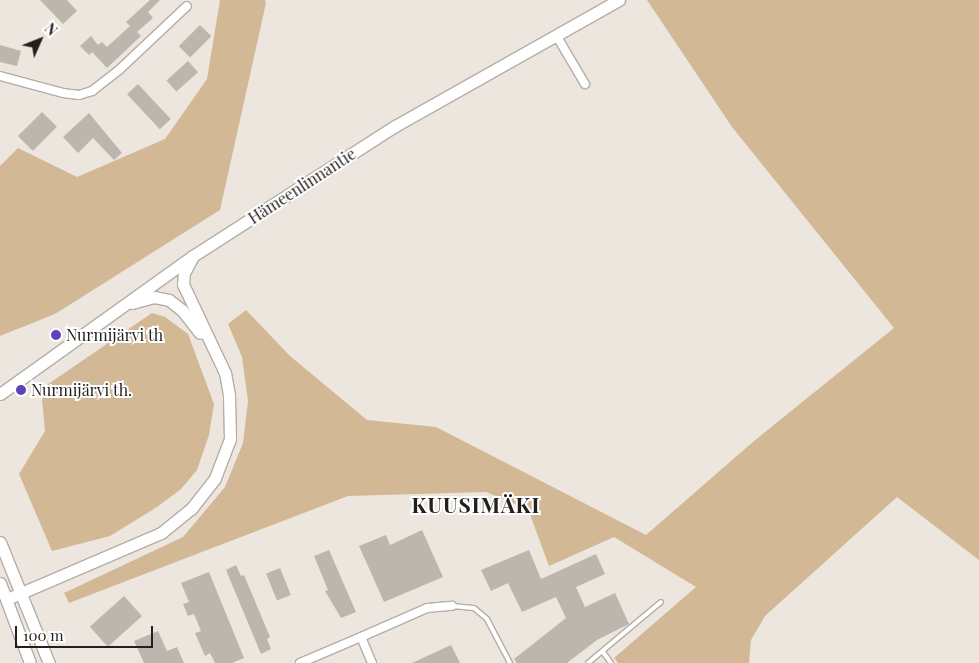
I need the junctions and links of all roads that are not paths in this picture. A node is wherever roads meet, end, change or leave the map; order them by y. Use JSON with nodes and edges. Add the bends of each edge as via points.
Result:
{"nodes":[{"id":1,"x":619,"y":0,"type":"edge"},
{"id":2,"x":187,"y":6,"type":"dead end"},
{"id":3,"x":556,"y":35,"type":"junction"},
{"id":4,"x":0,"y":76,"type":"edge"},
{"id":5,"x":584,"y":84,"type":"dead end"},
{"id":6,"x":193,"y":256,"type":"junction"},
{"id":7,"x":116,"y":309,"type":"junction"},
{"id":8,"x":217,"y":355,"type":"junction"},
{"id":9,"x":0,"y":394,"type":"edge"},
{"id":10,"x":0,"y":542,"type":"edge"},
{"id":11,"x":0,"y":583,"type":"edge"},
{"id":12,"x":22,"y":592,"type":"junction"},
{"id":13,"x":7,"y":599,"type":"junction"},
{"id":14,"x":661,"y":602,"type":"dead end"},
{"id":15,"x":452,"y":606,"type":"joint"},
{"id":16,"x":361,"y":637,"type":"junction"},
{"id":17,"x":604,"y":652,"type":"junction"},
{"id":18,"x":30,"y":663,"type":"edge"},
{"id":19,"x":49,"y":663,"type":"edge"},
{"id":20,"x":300,"y":663,"type":"edge"},
{"id":21,"x":372,"y":663,"type":"edge"},
{"id":22,"x":510,"y":663,"type":"edge"},
{"id":23,"x":588,"y":663,"type":"edge"},
{"id":24,"x":611,"y":663,"type":"edge"}],
"edges":[{"from":1,"to":3,"type":"main road","name":"Hämeenlinnantie"},
{"from":2,"to":4,"type":"street","via":[[119,70],[92,90],[79,95]]},
{"from":3,"to":5,"type":"street"},
{"from":3,"to":6,"type":"main road","name":"Hämeenlinnantie","via":[[395,126]]},
{"from":6,"to":7,"type":"main road","name":"Hämeenlinnantie"},
{"from":6,"to":8,"type":"main road","via":[[184,272],[183,284]]},
{"from":7,"to":8,"type":"main road","via":[[143,299],[169,300],[182,310]]},
{"from":7,"to":9,"type":"main road","name":"Hämeenlinnantie"},
{"from":8,"to":12,"type":"main road","via":[[229,395],[230,439],[205,494],[161,533]]},
{"from":10,"to":12,"type":"main road"},
{"from":11,"to":13,"type":"main road"},
{"from":12,"to":13,"type":"main road"},
{"from":12,"to":19,"type":"main road"},
{"from":13,"to":18,"type":"main road"},
{"from":14,"to":17,"type":"lane"},
{"from":15,"to":16,"type":"street","via":[[427,608]]},
{"from":15,"to":22,"type":"lane","via":[[474,608],[487,619]]},
{"from":16,"to":20,"type":"street"},
{"from":16,"to":21,"type":"street"},
{"from":17,"to":23,"type":"lane"},
{"from":17,"to":24,"type":"lane"}]}
